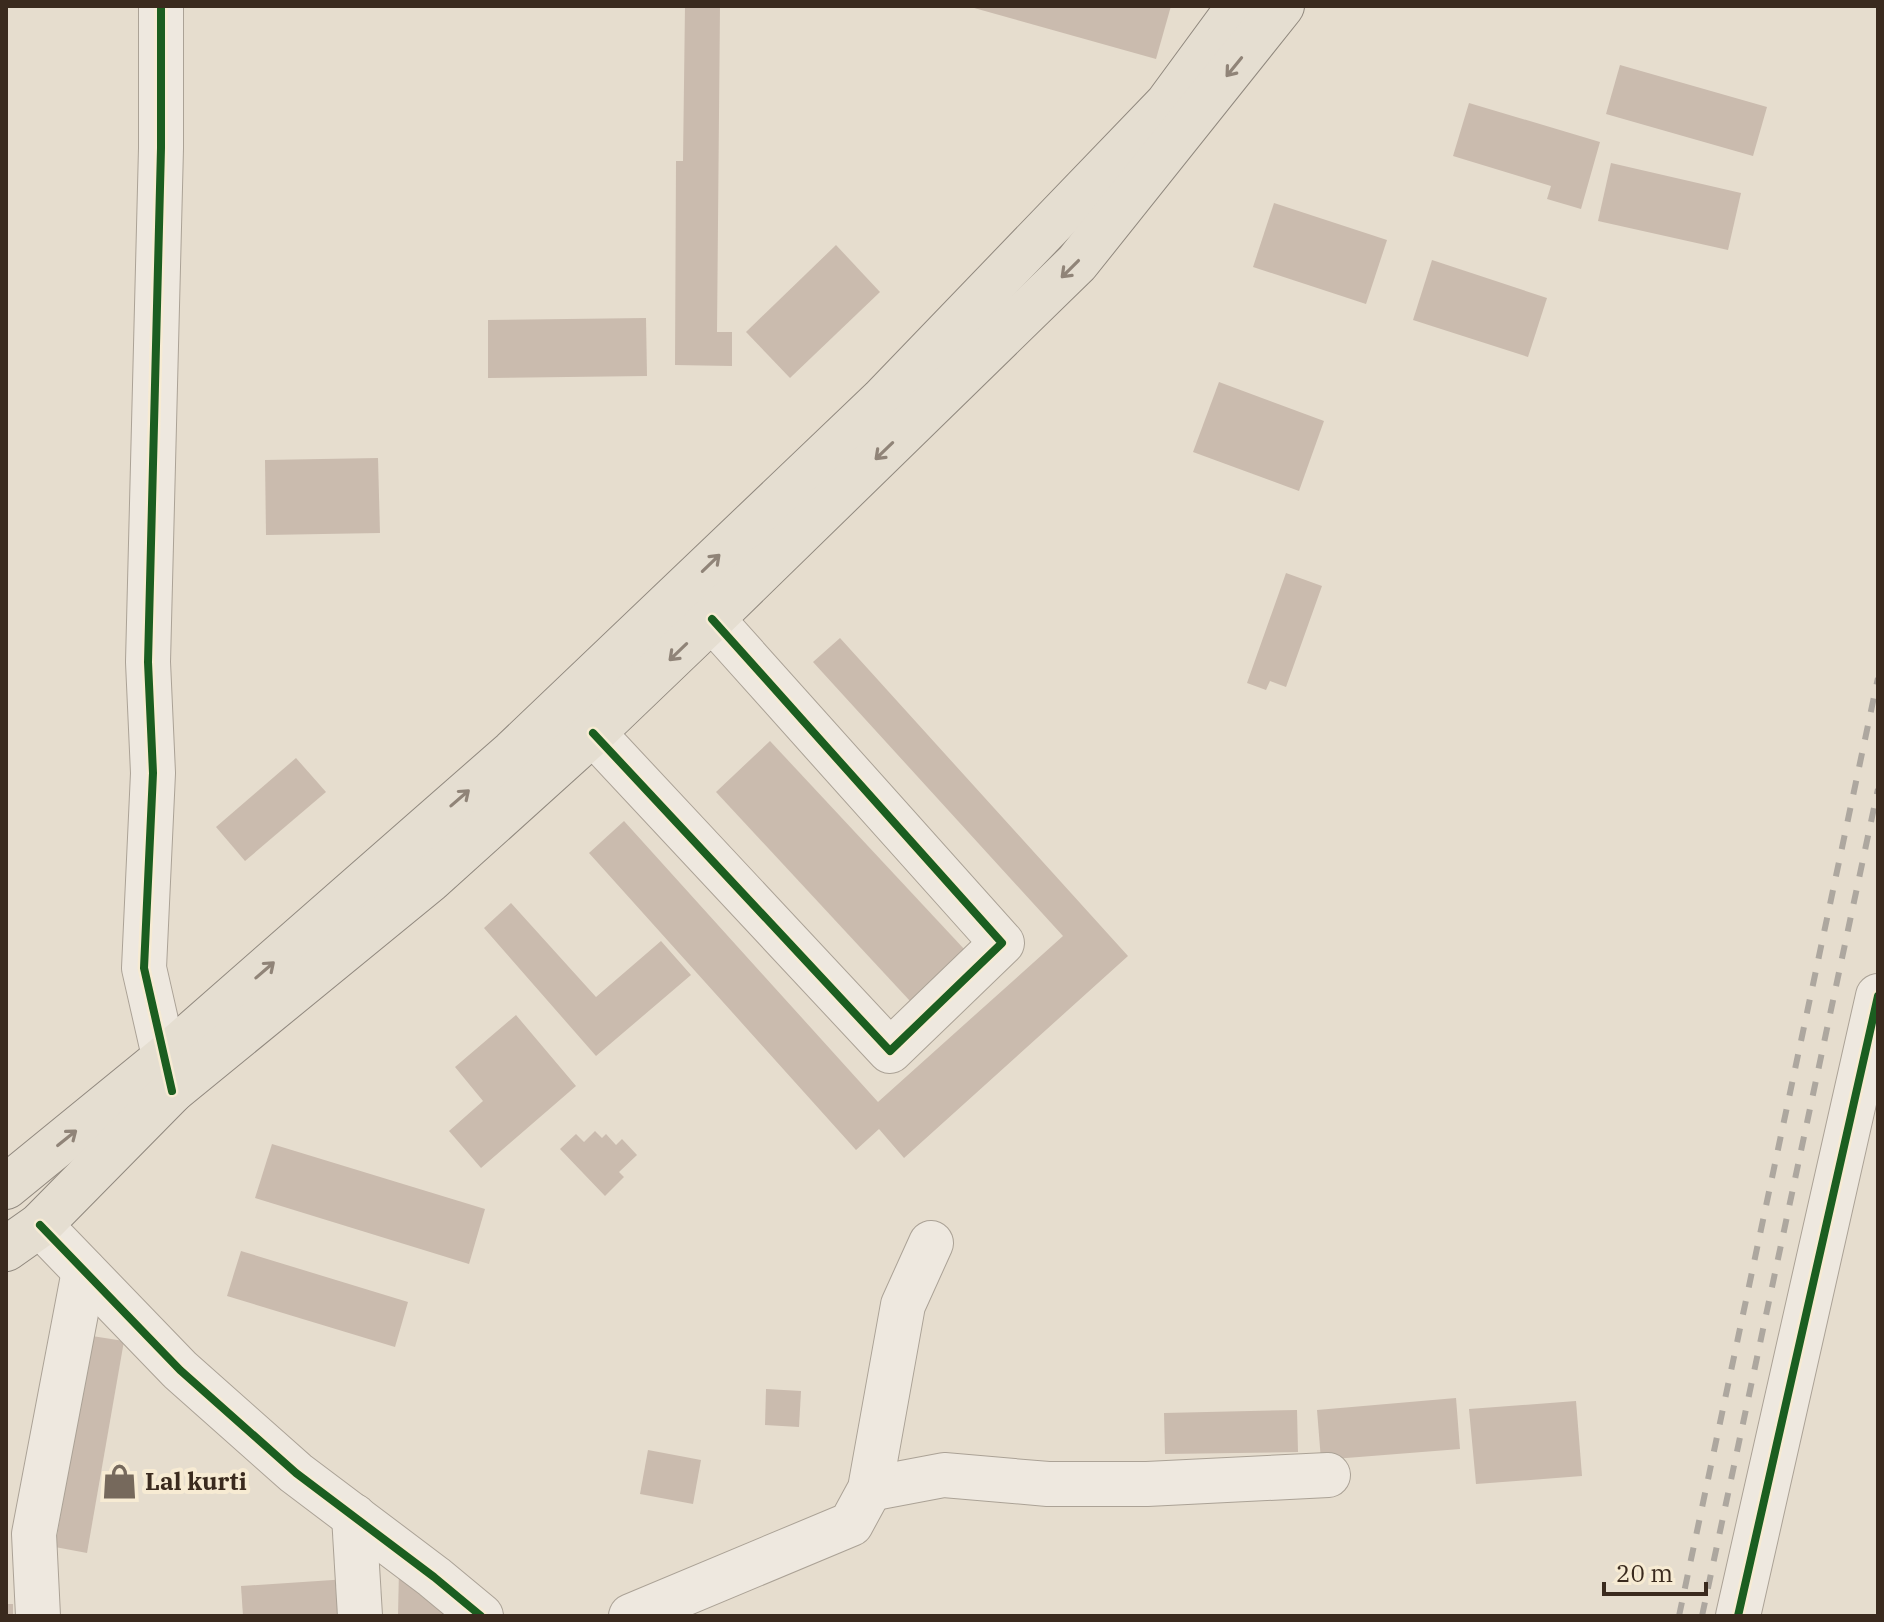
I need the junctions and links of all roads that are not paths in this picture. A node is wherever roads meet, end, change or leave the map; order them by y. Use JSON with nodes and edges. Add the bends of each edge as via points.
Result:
{"nodes":[{"id":1,"x":161,"y":6,"type":"edge"},
{"id":2,"x":1239,"y":6,"type":"edge"},
{"id":3,"x":1282,"y":6,"type":"edge"},
{"id":4,"x":712,"y":619,"type":"junction"},
{"id":5,"x":593,"y":733,"type":"junction"},
{"id":6,"x":1878,"y":996,"type":"edge"},
{"id":7,"x":168,"y":1074,"type":"junction"},
{"id":8,"x":6,"y":1187,"type":"edge"},
{"id":9,"x":23,"y":1237,"type":"edge"},
{"id":10,"x":931,"y":1243,"type":"dead end"},
{"id":11,"x":84,"y":1271,"type":"junction"},
{"id":12,"x":1328,"y":1475,"type":"dead end"},
{"id":13,"x":870,"y":1489,"type":"junction"},
{"id":14,"x":354,"y":1516,"type":"junction"},
{"id":15,"x":38,"y":1616,"type":"edge"},
{"id":16,"x":360,"y":1616,"type":"edge"},
{"id":17,"x":481,"y":1616,"type":"edge"},
{"id":18,"x":631,"y":1616,"type":"edge"},
{"id":19,"x":1738,"y":1616,"type":"edge"}],
"edges":[{"from":1,"to":7,"type":"street","via":[[148,662],[153,773],[144,968]]},
{"from":7,"to":2,"type":"main road","one_way":true,"via":[[882,400],[1167,104]]},
{"from":3,"to":4,"type":"main road","one_way":true,"via":[[1077,263]]},
{"from":4,"to":5,"type":"main road","one_way":true},
{"from":4,"to":5,"type":"street","via":[[1002,943],[890,1051]]},
{"from":5,"to":7,"type":"main road","via":[[430,880]]},
{"from":6,"to":19,"type":"street"},
{"from":8,"to":7,"type":"main road","one_way":true},
{"from":7,"to":9,"type":"main road"},
{"from":9,"to":11,"type":"street"},
{"from":10,"to":13,"type":"street","via":[[903,1305]]},
{"from":11,"to":14,"type":"street","via":[[180,1370],[296,1473]]},
{"from":11,"to":15,"type":"street","via":[[34,1534]]},
{"from":12,"to":13,"type":"street","via":[[1048,1484],[944,1475]]},
{"from":13,"to":18,"type":"street","via":[[851,1524]]},
{"from":14,"to":16,"type":"street"},
{"from":14,"to":17,"type":"street"}]}
